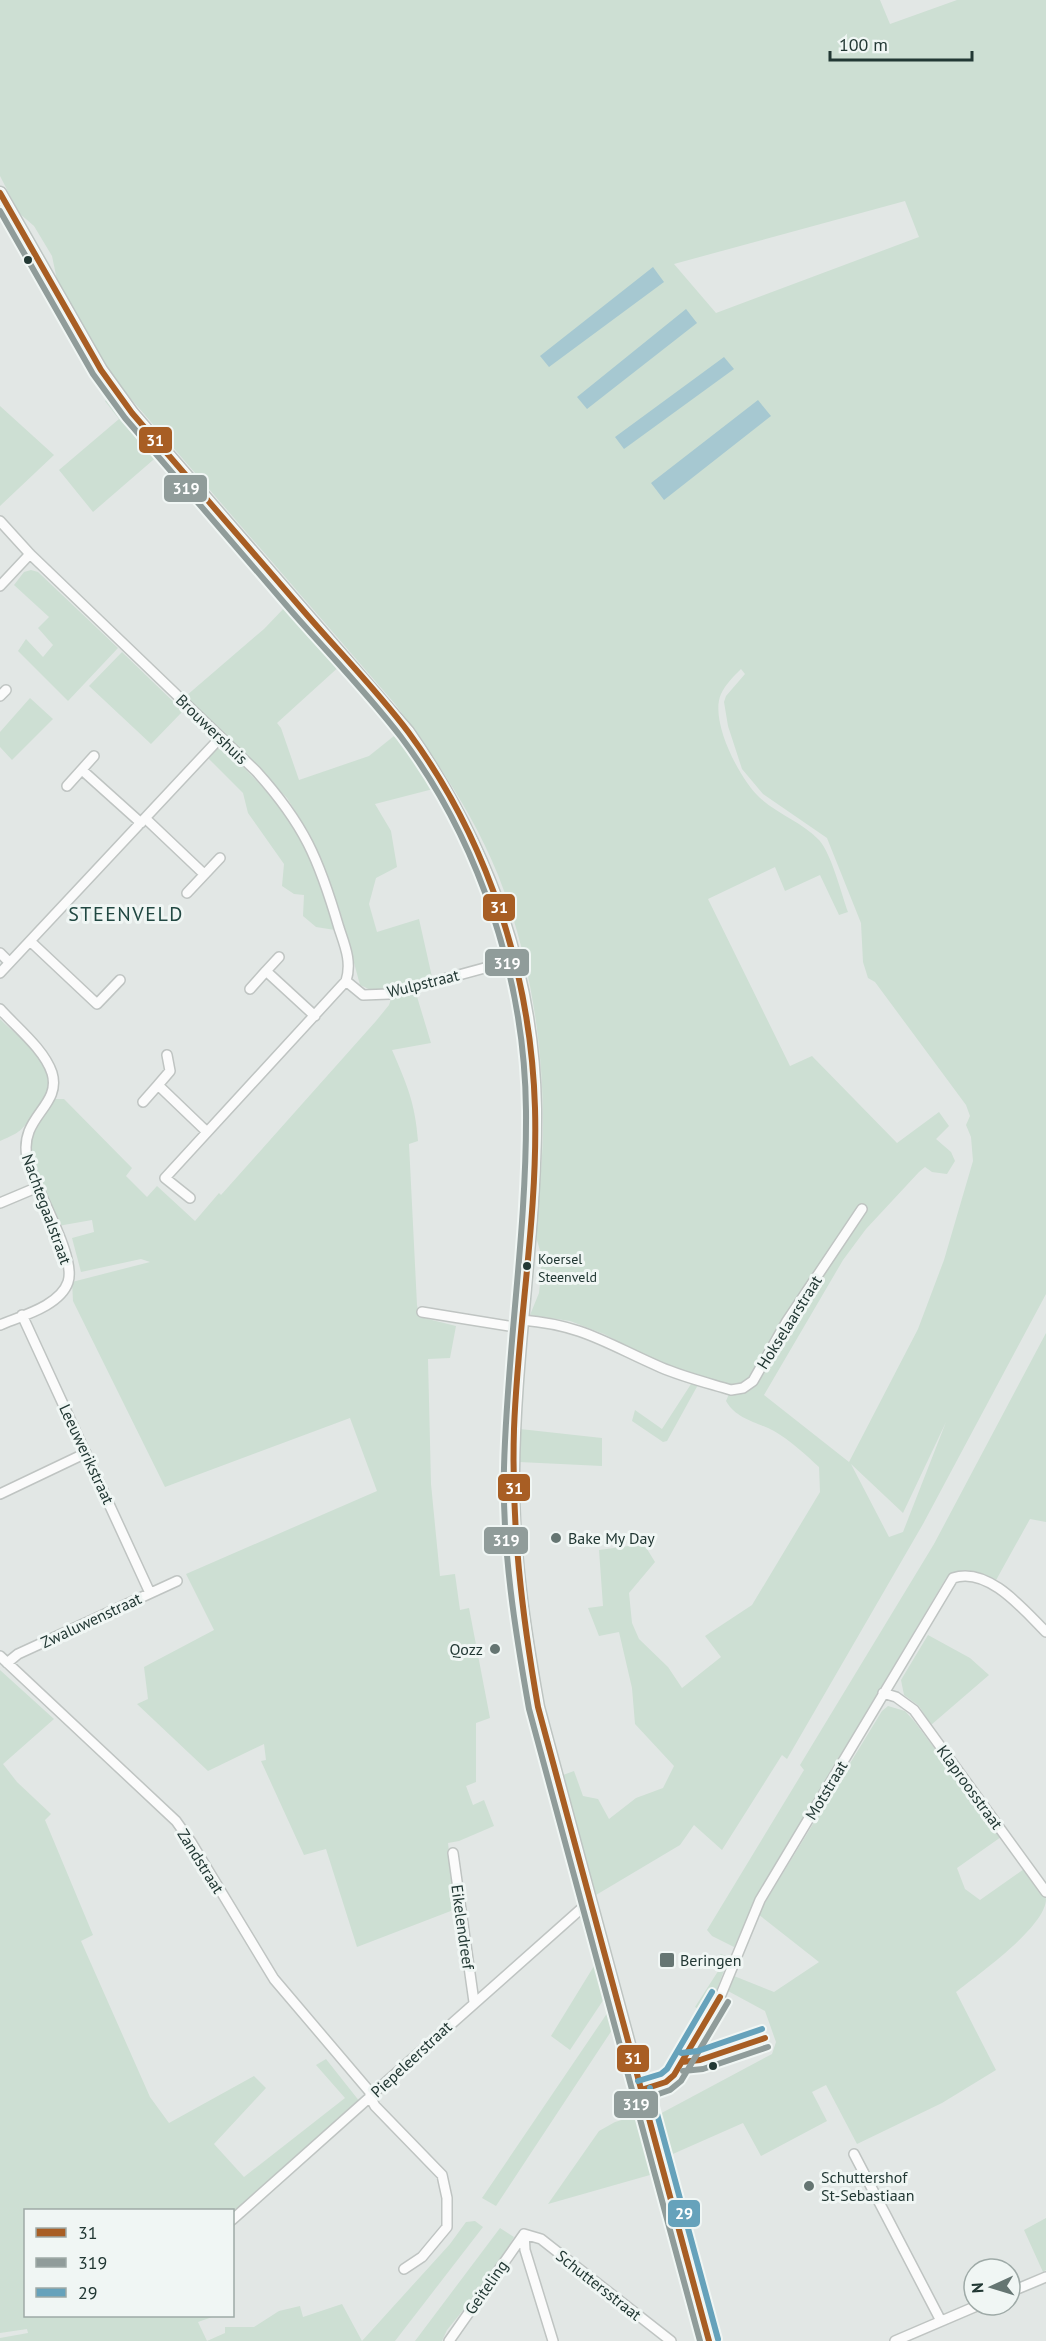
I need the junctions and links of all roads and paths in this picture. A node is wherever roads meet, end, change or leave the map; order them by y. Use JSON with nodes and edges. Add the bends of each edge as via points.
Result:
{"nodes":[{"id":1,"x":0,"y":193,"type":"edge"},
{"id":2,"x":0,"y":521,"type":"edge"},
{"id":3,"x":30,"y":554,"type":"junction"},
{"id":4,"x":0,"y":586,"type":"edge"},
{"id":5,"x":220,"y":738,"type":"junction"},
{"id":6,"x":94,"y":756,"type":"dead end"},
{"id":7,"x":82,"y":770,"type":"junction"},
{"id":8,"x":67,"y":786,"type":"dead end"},
{"id":9,"x":143,"y":820,"type":"junction"},
{"id":10,"x":220,"y":858,"type":"dead end"},
{"id":11,"x":204,"y":874,"type":"junction"},
{"id":12,"x":187,"y":893,"type":"dead end"},
{"id":13,"x":30,"y":941,"type":"junction"},
{"id":14,"x":0,"y":953,"type":"edge"},
{"id":15,"x":279,"y":957,"type":"dead end"},
{"id":16,"x":514,"y":960,"type":"junction"},
{"id":17,"x":9,"y":962,"type":"junction"},
{"id":18,"x":267,"y":971,"type":"junction"},
{"id":19,"x":0,"y":972,"type":"edge"},
{"id":20,"x":120,"y":980,"type":"dead end"},
{"id":21,"x":346,"y":981,"type":"junction"},
{"id":22,"x":250,"y":989,"type":"dead end"},
{"id":23,"x":0,"y":1009,"type":"edge"},
{"id":24,"x":315,"y":1016,"type":"junction"},
{"id":25,"x":167,"y":1055,"type":"dead end"},
{"id":26,"x":158,"y":1085,"type":"junction"},
{"id":27,"x":143,"y":1102,"type":"dead end"},
{"id":28,"x":207,"y":1132,"type":"junction"},
{"id":29,"x":38,"y":1187,"type":"junction"},
{"id":30,"x":190,"y":1198,"type":"dead end"},
{"id":31,"x":0,"y":1203,"type":"edge"},
{"id":32,"x":862,"y":1209,"type":"dead end"},
{"id":33,"x":422,"y":1312,"type":"dead end"},
{"id":34,"x":21,"y":1315,"type":"junction"},
{"id":35,"x":522,"y":1324,"type":"junction"},
{"id":36,"x":0,"y":1325,"type":"edge"},
{"id":37,"x":86,"y":1453,"type":"junction"},
{"id":38,"x":0,"y":1494,"type":"edge"},
{"id":39,"x":177,"y":1581,"type":"dead end"},
{"id":40,"x":150,"y":1593,"type":"junction"},
{"id":41,"x":1046,"y":1632,"type":"edge"},
{"id":42,"x":4,"y":1659,"type":"edge"},
{"id":43,"x":883,"y":1693,"type":"junction"},
{"id":44,"x":453,"y":1853,"type":"dead end"},
{"id":45,"x":1046,"y":1892,"type":"edge"},
{"id":46,"x":591,"y":1900,"type":"junction"},
{"id":47,"x":474,"y":2002,"type":"junction"},
{"id":48,"x":641,"y":2090,"type":"junction"},
{"id":49,"x":370,"y":2095,"type":"junction"},
{"id":50,"x":854,"y":2154,"type":"dead end"},
{"id":51,"x":234,"y":2218,"type":"edge"},
{"id":52,"x":524,"y":2234,"type":"junction"},
{"id":53,"x":404,"y":2269,"type":"dead end"},
{"id":54,"x":1046,"y":2277,"type":"edge"},
{"id":55,"x":1022,"y":2287,"type":"edge"},
{"id":56,"x":962,"y":2312,"type":"edge"},
{"id":57,"x":942,"y":2320,"type":"junction"},
{"id":58,"x":918,"y":2337,"type":"edge"},
{"id":59,"x":449,"y":2341,"type":"edge"},
{"id":60,"x":553,"y":2341,"type":"edge"},
{"id":61,"x":671,"y":2341,"type":"edge"},
{"id":62,"x":709,"y":2341,"type":"edge"},
{"id":63,"x":895,"y":2341,"type":"edge"}],
"edges":[{"from":1,"to":16,"type":"street","via":[[101,370],[132,413],[380,697],[439,776],[488,873]]},
{"from":2,"to":3,"type":"street","name":"Brouwershuis"},
{"from":3,"to":4,"type":"street"},
{"from":3,"to":5,"type":"street","name":"Brouwershuis"},
{"from":5,"to":9,"type":"street"},
{"from":5,"to":21,"type":"street","name":"Brouwershuis","via":[[285,803],[305,835],[323,871],[350,963]]},
{"from":6,"to":7,"type":"street"},
{"from":7,"to":8,"type":"street"},
{"from":7,"to":9,"type":"street"},
{"from":9,"to":11,"type":"street"},
{"from":9,"to":13,"type":"street"},
{"from":10,"to":11,"type":"street"},
{"from":11,"to":12,"type":"street"},
{"from":13,"to":17,"type":"street"},
{"from":13,"to":20,"type":"street","via":[[97,1004]]},
{"from":14,"to":17,"type":"street"},
{"from":15,"to":18,"type":"street"},
{"from":16,"to":21,"type":"street","name":"Wulpstraat","via":[[389,994],[363,995]]},
{"from":16,"to":35,"type":"street","via":[[528,1017],[535,1107]]},
{"from":17,"to":19,"type":"street"},
{"from":18,"to":22,"type":"street"},
{"from":18,"to":24,"type":"street"},
{"from":21,"to":24,"type":"street"},
{"from":23,"to":29,"type":"street","name":"Nachtegaalstraat","via":[[52,1073],[51,1096],[26,1135],[27,1159]]},
{"from":24,"to":28,"type":"street"},
{"from":25,"to":26,"type":"street","via":[[170,1071]]},
{"from":26,"to":27,"type":"street"},
{"from":26,"to":28,"type":"street"},
{"from":28,"to":30,"type":"street","via":[[165,1178]]},
{"from":29,"to":31,"type":"street"},
{"from":29,"to":34,"type":"street","name":"Nachtegaalstraat","via":[[70,1273],[58,1296]]},
{"from":32,"to":35,"type":"street","name":"Hokselaarstraat","via":[[787,1321],[753,1381],[742,1388],[731,1390],[662,1368],[582,1330],[552,1322]]},
{"from":33,"to":35,"type":"street","name":"Hokselaarstraat"},
{"from":34,"to":36,"type":"street","name":"Nachtegaalstraat"},
{"from":34,"to":37,"type":"street","name":"Leeuwerikstraat"},
{"from":35,"to":46,"type":"street","via":[[513,1472],[520,1596],[538,1707]]},
{"from":37,"to":38,"type":"street"},
{"from":37,"to":40,"type":"street","name":"Leeuwerikstraat"},
{"from":39,"to":40,"type":"street","name":"Zwaluwenstraat"},
{"from":40,"to":42,"type":"street","name":"Zwaluwenstraat"},
{"from":41,"to":43,"type":"street","name":"Motstraat","via":[[989,1583],[975,1575],[953,1578]]},
{"from":42,"to":49,"type":"street","name":"Zandstraat","via":[[176,1821],[274,1979]]},
{"from":43,"to":45,"type":"street","name":"Klaproosstraat","via":[[914,1710]]},
{"from":43,"to":48,"type":"street","name":"Motstraat","via":[[760,1900],[720,1997],[690,2049],[666,2082]]},
{"from":44,"to":47,"type":"street","name":"Eikelendreef"},
{"from":46,"to":47,"type":"street","name":"Piepeleerstraat"},
{"from":46,"to":48,"type":"street"},
{"from":47,"to":49,"type":"street","name":"Piepeleerstraat"},
{"from":48,"to":62,"type":"street"},
{"from":49,"to":51,"type":"street","name":"Piepeleerstraat"},
{"from":49,"to":53,"type":"street","name":"Zandstraat","via":[[375,2106],[442,2175],[445,2187],[447,2227],[422,2257]]},
{"from":50,"to":57,"type":"street"},
{"from":52,"to":59,"type":"street","name":"Geiteling"},
{"from":52,"to":60,"type":"street","via":[[525,2250]]},
{"from":52,"to":61,"type":"street","name":"Schuttersstraat","via":[[541,2240]]},
{"from":54,"to":55,"type":"street"},
{"from":56,"to":57,"type":"street"},
{"from":57,"to":58,"type":"street"},
{"from":58,"to":63,"type":"street"}]}
